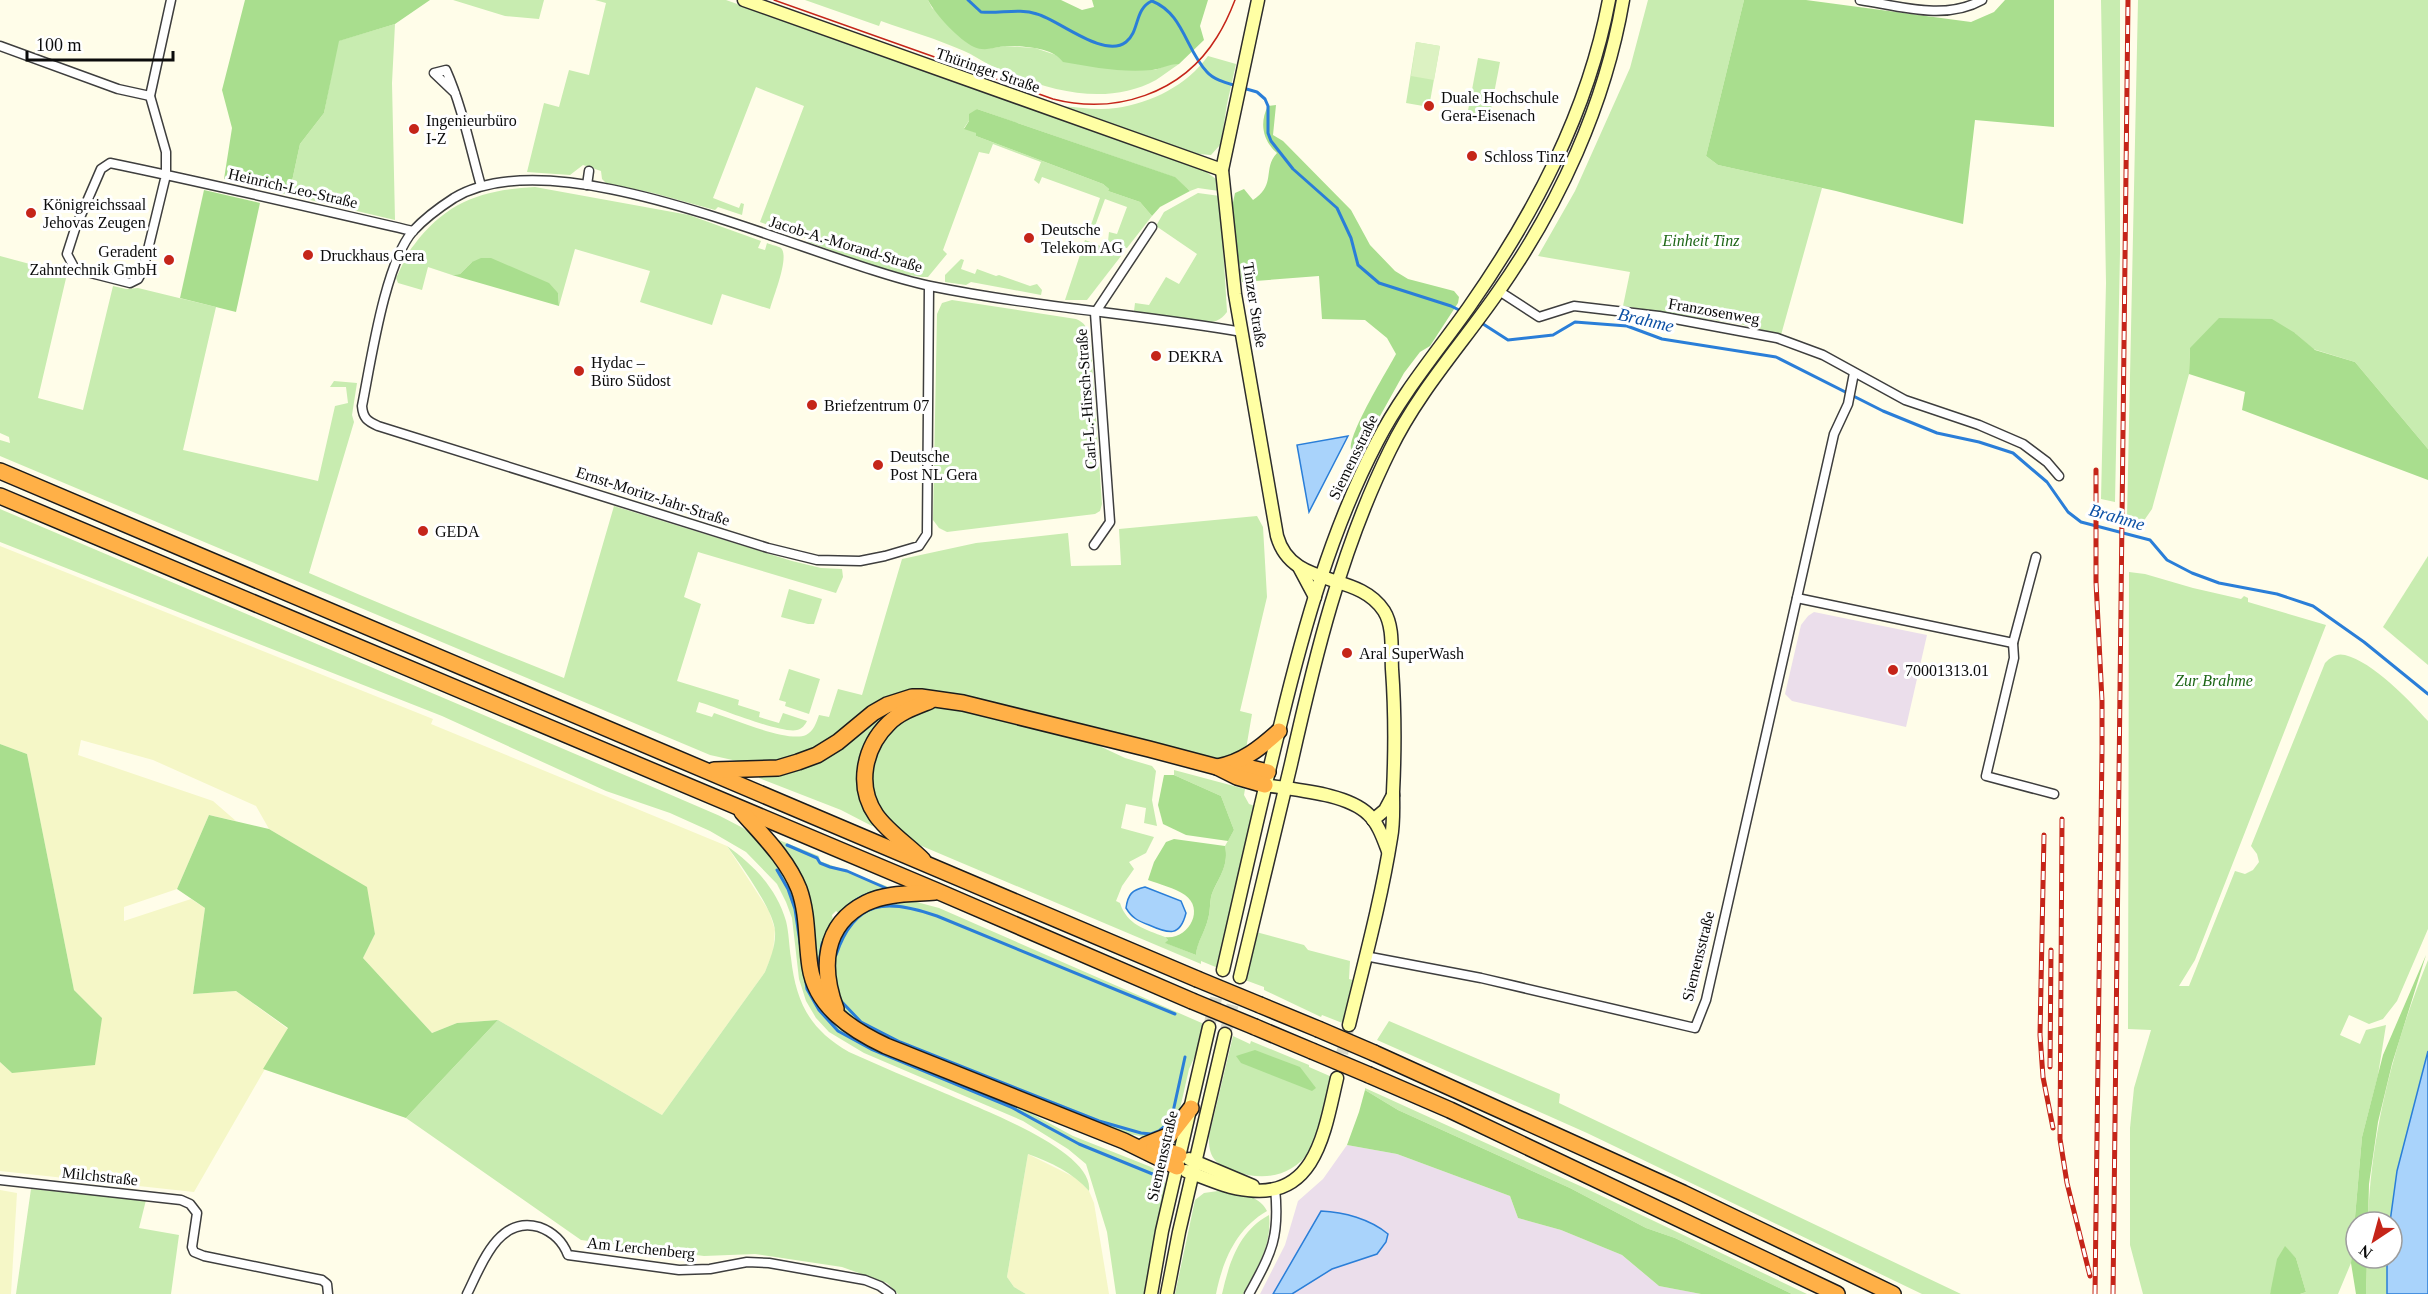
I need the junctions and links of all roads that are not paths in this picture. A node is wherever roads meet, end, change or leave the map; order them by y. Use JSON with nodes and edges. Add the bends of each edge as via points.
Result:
{"nodes":[{"id":1,"x":171,"y":0,"type":"edge"},
{"id":2,"x":744,"y":0,"type":"edge"},
{"id":3,"x":1258,"y":0,"type":"edge"},
{"id":4,"x":1609,"y":0,"type":"edge"},
{"id":5,"x":1623,"y":0,"type":"edge"},
{"id":6,"x":1860,"y":0,"type":"edge"},
{"id":7,"x":1982,"y":0,"type":"edge"},
{"id":8,"x":0,"y":45,"type":"edge"},
{"id":9,"x":455,"y":93,"type":"dead end"},
{"id":10,"x":150,"y":96,"type":"junction"},
{"id":11,"x":1222,"y":170,"type":"junction"},
{"id":12,"x":590,"y":171,"type":"dead end"},
{"id":13,"x":166,"y":175,"type":"junction"},
{"id":14,"x":587,"y":185,"type":"junction"},
{"id":15,"x":481,"y":186,"type":"junction"},
{"id":16,"x":1152,"y":227,"type":"dead end"},
{"id":17,"x":413,"y":231,"type":"junction"},
{"id":18,"x":1486,"y":282,"type":"junction"},
{"id":19,"x":929,"y":286,"type":"junction"},
{"id":20,"x":1499,"y":291,"type":"junction"},
{"id":21,"x":1095,"y":313,"type":"junction"},
{"id":22,"x":1242,"y":333,"type":"junction"},
{"id":23,"x":1854,"y":377,"type":"junction"},
{"id":24,"x":369,"y":422,"type":"joint"},
{"id":25,"x":0,"y":471,"type":"edge"},
{"id":26,"x":2059,"y":476,"type":"dead end"},
{"id":27,"x":0,"y":496,"type":"edge"},
{"id":28,"x":1094,"y":545,"type":"dead end"},
{"id":29,"x":2036,"y":557,"type":"dead end"},
{"id":30,"x":1299,"y":567,"type":"junction"},
{"id":31,"x":1322,"y":576,"type":"junction"},
{"id":32,"x":1338,"y":581,"type":"junction"},
{"id":33,"x":1315,"y":597,"type":"junction"},
{"id":34,"x":1797,"y":598,"type":"junction"},
{"id":35,"x":2013,"y":643,"type":"junction"},
{"id":36,"x":934,"y":700,"type":"junction"},
{"id":37,"x":1279,"y":730,"type":"junction"},
{"id":38,"x":1234,"y":764,"type":"junction"},
{"id":39,"x":1217,"y":767,"type":"junction"},
{"id":40,"x":706,"y":770,"type":"junction"},
{"id":41,"x":1267,"y":778,"type":"junction"},
{"id":42,"x":1285,"y":789,"type":"junction"},
{"id":43,"x":2054,"y":794,"type":"dead end"},
{"id":44,"x":1393,"y":795,"type":"junction"},
{"id":45,"x":738,"y":808,"type":"junction"},
{"id":46,"x":1373,"y":820,"type":"junction"},
{"id":47,"x":1388,"y":851,"type":"junction"},
{"id":48,"x":930,"y":866,"type":"junction"},
{"id":49,"x":938,"y":891,"type":"junction"},
{"id":50,"x":1365,"y":956,"type":"junction"},
{"id":51,"x":1223,"y":970,"type":"tunnel mouth"},
{"id":52,"x":1240,"y":977,"type":"tunnel mouth"},
{"id":53,"x":838,"y":1016,"type":"junction"},
{"id":54,"x":1349,"y":1025,"type":"tunnel mouth"},
{"id":55,"x":1209,"y":1027,"type":"tunnel mouth"},
{"id":56,"x":1225,"y":1034,"type":"tunnel mouth"},
{"id":57,"x":1337,"y":1078,"type":"tunnel mouth"},
{"id":58,"x":1191,"y":1108,"type":"junction"},
{"id":59,"x":1124,"y":1141,"type":"junction"},
{"id":60,"x":1145,"y":1144,"type":"junction"},
{"id":61,"x":1178,"y":1161,"type":"junction"},
{"id":62,"x":1194,"y":1167,"type":"junction"},
{"id":63,"x":0,"y":1180,"type":"edge"},
{"id":64,"x":1275,"y":1188,"type":"junction"},
{"id":65,"x":328,"y":1294,"type":"edge"},
{"id":66,"x":467,"y":1294,"type":"edge"},
{"id":67,"x":891,"y":1294,"type":"edge"},
{"id":68,"x":1151,"y":1294,"type":"edge"},
{"id":69,"x":1167,"y":1294,"type":"edge"},
{"id":70,"x":1249,"y":1294,"type":"edge"},
{"id":71,"x":1837,"y":1294,"type":"edge"},
{"id":72,"x":1893,"y":1294,"type":"edge"}],
"edges":[{"from":1,"to":10,"type":"street"},
{"from":2,"to":11,"type":"main road","name":"Thüringer Straße"},
{"from":3,"to":11,"type":"main road","name":"Tinzer Straße"},
{"from":4,"to":18,"type":"main road","name":"Siemensstraße","via":[[1573,123],[1524,221]]},
{"from":5,"to":20,"type":"main road","name":"Siemensstraße","via":[[1610,61],[1585,134],[1539,228]]},
{"from":6,"to":7,"type":"street","via":[[1953,11]]},
{"from":8,"to":10,"type":"street"},
{"from":9,"to":15,"type":"street"},
{"from":10,"to":13,"type":"street","via":[[166,152]]},
{"from":11,"to":22,"type":"main road","name":"Tinzer Straße"},
{"from":12,"to":14,"type":"street"},
{"from":13,"to":13,"type":"street","name":"Heinrich-Leo-Straße","via":[[110,163],[101,169],[67,254],[75,269],[130,283],[138,279]]},
{"from":13,"to":17,"type":"street","name":"Heinrich-Leo-Straße"},
{"from":14,"to":15,"type":"street","name":"Jacob-A.-Morand-Straße","via":[[532,179]]},
{"from":14,"to":19,"type":"street","name":"Jacob-A.-Morand-Straße","via":[[680,206]]},
{"from":15,"to":17,"type":"street","name":"Jacob-A.-Morand-Straße","via":[[456,197]]},
{"from":16,"to":21,"type":"street","name":"Carl-L.-Hirsch-Straße"},
{"from":17,"to":24,"type":"street","name":"Jacob-A.-Morand-Straße","via":[[391,274],[379,326],[362,406]]},
{"from":18,"to":20,"type":"main road"},
{"from":18,"to":31,"type":"main road","name":"Siemensstraße","via":[[1377,440]]},
{"from":19,"to":21,"type":"street","name":"Jacob-A.-Morand-Straße"},
{"from":19,"to":24,"type":"street","name":"Ernst-Moritz-Jahr-Straße","via":[[927,534],[919,546],[885,556],[860,561],[817,560],[768,548]]},
{"from":20,"to":23,"type":"street","name":"Franzosenweg","via":[[1539,317],[1574,306],[1736,329],[1783,340],[1823,355]]},
{"from":20,"to":32,"type":"main road","name":"Siemensstraße","via":[[1428,387],[1391,448],[1371,490]]},
{"from":21,"to":22,"type":"street","name":"Jacob-A.-Morand-Straße"},
{"from":21,"to":28,"type":"street","name":"Carl-L.-Hirsch-Straße","via":[[1110,522]]},
{"from":22,"to":30,"type":"main road","name":"Tinzer Straße","via":[[1277,536],[1285,555]]},
{"from":23,"to":26,"type":"street","name":"Franzosenweg","via":[[2022,444]]},
{"from":23,"to":34,"type":"street","name":"Siemensstraße","via":[[1848,404],[1834,434]]},
{"from":25,"to":40,"type":"highway"},
{"from":27,"to":45,"type":"highway"},
{"from":29,"to":35,"type":"street"},
{"from":30,"to":31,"type":"main road","name":"Tinzer Straße"},
{"from":30,"to":33,"type":"main road"},
{"from":31,"to":32,"type":"main road","name":"Tinzer Straße"},
{"from":31,"to":33,"type":"main road","name":"Siemensstraße"},
{"from":32,"to":42,"type":"main road","name":"Siemensstraße"},
{"from":32,"to":44,"type":"main road","via":[[1376,602],[1390,626]]},
{"from":33,"to":37,"type":"main road","name":"Siemensstraße"},
{"from":34,"to":35,"type":"street"},
{"from":34,"to":50,"type":"street","name":"Siemensstraße","via":[[1706,1000],[1695,1028],[1481,978]]},
{"from":35,"to":43,"type":"street","via":[[2014,658],[1986,776]]},
{"from":36,"to":39,"type":"highway","via":[[963,703]]},
{"from":36,"to":40,"type":"highway","via":[[912,697],[887,705],[838,742],[798,762],[778,768]]},
{"from":36,"to":48,"type":"highway","via":[[901,714],[884,728],[871,747],[864,778],[867,798],[876,815]]},
{"from":37,"to":38,"type":"highway"},
{"from":37,"to":41,"type":"main road","name":"Siemensstraße"},
{"from":38,"to":39,"type":"highway"},
{"from":38,"to":41,"type":"highway"},
{"from":39,"to":41,"type":"highway","via":[[1237,777]]},
{"from":40,"to":48,"type":"highway"},
{"from":41,"to":42,"type":"main road"},
{"from":41,"to":51,"type":"main road","name":"Siemensstraße"},
{"from":42,"to":46,"type":"main road","via":[[1345,802]]},
{"from":42,"to":52,"type":"main road","name":"Siemensstraße"},
{"from":44,"to":46,"type":"main road","via":[[1385,810]]},
{"from":44,"to":47,"type":"main road"},
{"from":45,"to":49,"type":"highway"},
{"from":45,"to":53,"type":"highway","via":[[791,872],[805,909],[814,984]]},
{"from":46,"to":47,"type":"main road"},
{"from":47,"to":50,"type":"main road"},
{"from":48,"to":72,"type":"highway","bridge":true,"via":[[1374,1053]]},
{"from":49,"to":53,"type":"highway","via":[[865,903],[838,928],[830,942],[826,967]]},
{"from":49,"to":71,"type":"highway","bridge":true,"via":[[1450,1110]]},
{"from":50,"to":54,"type":"main road"},
{"from":53,"to":59,"type":"highway","via":[[886,1046]]},
{"from":55,"to":58,"type":"main road","name":"Siemensstraße"},
{"from":56,"to":62,"type":"main road","name":"Siemensstraße"},
{"from":57,"to":64,"type":"main road","name":"Siemensstraße","via":[[1312,1162],[1304,1173]]},
{"from":58,"to":60,"type":"highway","via":[[1170,1135]]},
{"from":58,"to":61,"type":"main road","name":"Siemensstraße"},
{"from":59,"to":60,"type":"highway"},
{"from":59,"to":61,"type":"highway"},
{"from":60,"to":61,"type":"highway"},
{"from":61,"to":62,"type":"main road"},
{"from":61,"to":68,"type":"main road","name":"Siemensstraße"},
{"from":62,"to":64,"type":"main road","name":"Siemensstraße","via":[[1239,1189]]},
{"from":62,"to":69,"type":"main road","name":"Siemensstraße"},
{"from":63,"to":65,"type":"street","name":"Milchstraße","via":[[181,1200],[195,1208],[194,1252],[322,1280],[327,1284]]},
{"from":64,"to":70,"type":"street","via":[[1278,1212],[1274,1244]]},
{"from":66,"to":67,"type":"street","name":"Am Lerchenberg","via":[[500,1238],[525,1226],[547,1230],[564,1245],[568,1255],[679,1270],[769,1263],[866,1280]]}]}
